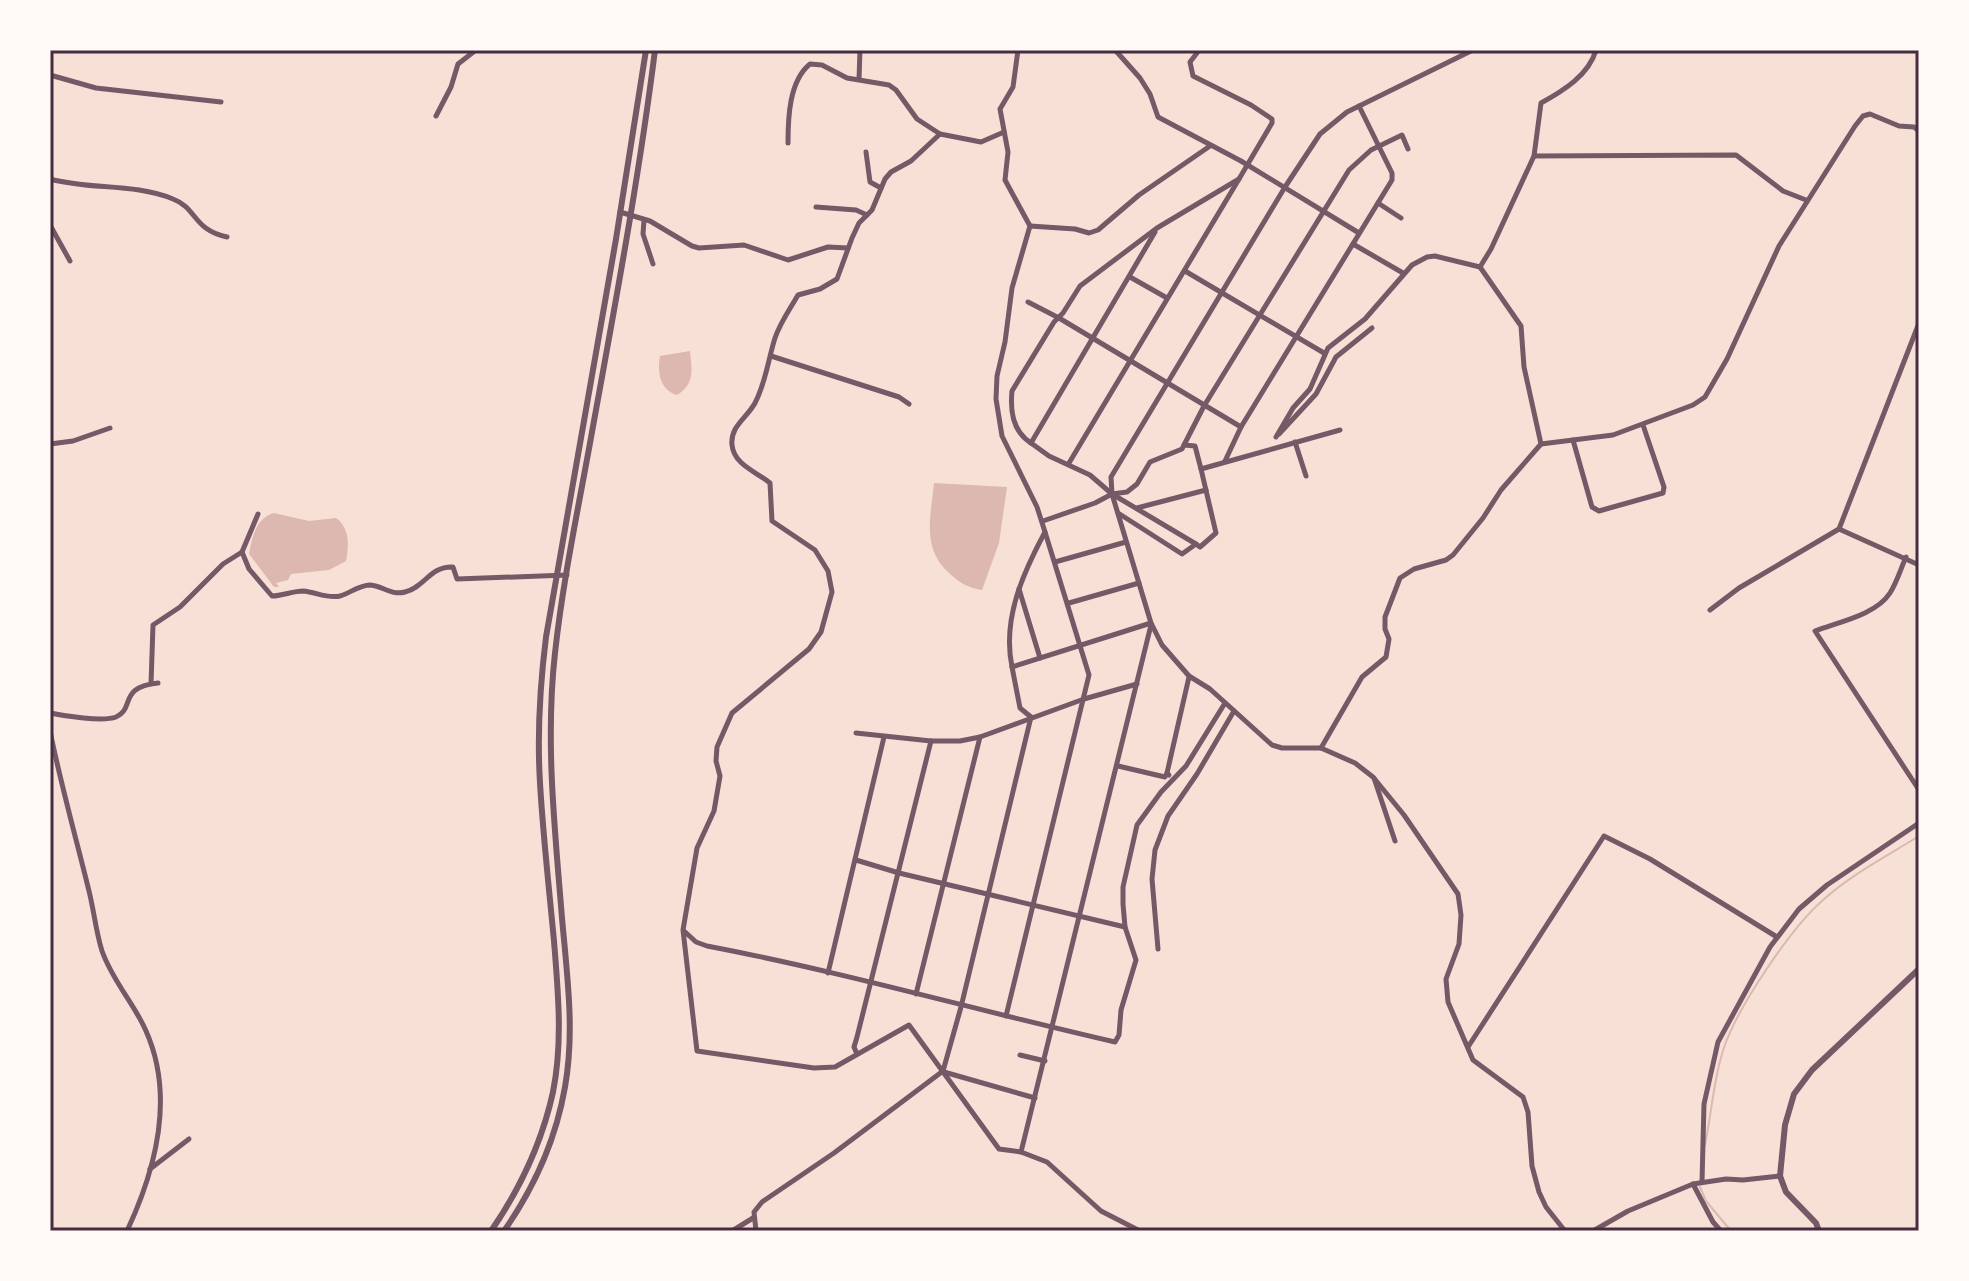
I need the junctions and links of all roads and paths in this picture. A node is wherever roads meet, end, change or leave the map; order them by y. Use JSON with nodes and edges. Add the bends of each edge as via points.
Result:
{"nodes":[{"id":1,"x":476,"y":50,"type":"edge"},
{"id":2,"x":646,"y":50,"type":"edge"},
{"id":3,"x":655,"y":50,"type":"edge"},
{"id":4,"x":860,"y":50,"type":"edge"},
{"id":5,"x":1018,"y":50,"type":"edge"},
{"id":6,"x":1118,"y":50,"type":"edge"},
{"id":7,"x":1473,"y":50,"type":"edge"},
{"id":8,"x":1596,"y":50,"type":"edge"},
{"id":9,"x":1197,"y":53,"type":"dead end"},
{"id":10,"x":50,"y":75,"type":"edge"},
{"id":11,"x":859,"y":79,"type":"junction"},
{"id":12,"x":221,"y":102,"type":"dead end"},
{"id":13,"x":1359,"y":106,"type":"junction"},
{"id":14,"x":436,"y":116,"type":"dead end"},
{"id":15,"x":1919,"y":131,"type":"edge"},
{"id":16,"x":1004,"y":132,"type":"junction"},
{"id":17,"x":940,"y":134,"type":"junction"},
{"id":18,"x":788,"y":143,"type":"dead end"},
{"id":19,"x":1210,"y":146,"type":"junction"},
{"id":20,"x":1378,"y":147,"type":"junction"},
{"id":21,"x":1408,"y":149,"type":"dead end"},
{"id":22,"x":866,"y":152,"type":"dead end"},
{"id":23,"x":1534,"y":156,"type":"junction"},
{"id":24,"x":1247,"y":165,"type":"junction"},
{"id":25,"x":50,"y":179,"type":"edge"},
{"id":26,"x":1239,"y":179,"type":"junction"},
{"id":27,"x":1285,"y":187,"type":"junction"},
{"id":28,"x":881,"y":188,"type":"junction"},
{"id":29,"x":1806,"y":200,"type":"junction"},
{"id":30,"x":1378,"y":203,"type":"junction"},
{"id":31,"x":816,"y":207,"type":"dead end"},
{"id":32,"x":1323,"y":210,"type":"junction"},
{"id":33,"x":620,"y":212,"type":"junction"},
{"id":34,"x":867,"y":215,"type":"junction"},
{"id":35,"x":630,"y":216,"type":"junction"},
{"id":36,"x":1401,"y":218,"type":"dead end"},
{"id":37,"x":644,"y":220,"type":"junction"},
{"id":38,"x":50,"y":225,"type":"edge"},
{"id":39,"x":1030,"y":226,"type":"junction"},
{"id":40,"x":1157,"y":228,"type":"junction"},
{"id":41,"x":1359,"y":233,"type":"junction"},
{"id":42,"x":227,"y":237,"type":"dead end"},
{"id":43,"x":1353,"y":244,"type":"junction"},
{"id":44,"x":848,"y":248,"type":"junction"},
{"id":45,"x":70,"y":261,"type":"dead end"},
{"id":46,"x":653,"y":264,"type":"dead end"},
{"id":47,"x":1480,"y":267,"type":"junction"},
{"id":48,"x":1185,"y":271,"type":"junction"},
{"id":49,"x":1403,"y":273,"type":"junction"},
{"id":50,"x":1130,"y":277,"type":"junction"},
{"id":51,"x":1222,"y":292,"type":"junction"},
{"id":52,"x":1167,"y":298,"type":"junction"},
{"id":53,"x":1028,"y":302,"type":"dead end"},
{"id":54,"x":1260,"y":315,"type":"junction"},
{"id":55,"x":1059,"y":318,"type":"junction"},
{"id":56,"x":1919,"y":323,"type":"edge"},
{"id":57,"x":1372,"y":328,"type":"dead end"},
{"id":58,"x":1296,"y":338,"type":"junction"},
{"id":59,"x":1092,"y":339,"type":"junction"},
{"id":60,"x":1324,"y":353,"type":"junction"},
{"id":61,"x":771,"y":356,"type":"junction"},
{"id":62,"x":1130,"y":360,"type":"junction"},
{"id":63,"x":1167,"y":383,"type":"junction"},
{"id":64,"x":909,"y":404,"type":"dead end"},
{"id":65,"x":1204,"y":406,"type":"junction"},
{"id":66,"x":1643,"y":425,"type":"junction"},
{"id":67,"x":1241,"y":427,"type":"junction"},
{"id":68,"x":110,"y":428,"type":"dead end"},
{"id":69,"x":1340,"y":430,"type":"dead end"},
{"id":70,"x":1573,"y":440,"type":"junction"},
{"id":71,"x":1295,"y":442,"type":"junction"},
{"id":72,"x":1031,"y":443,"type":"junction"},
{"id":73,"x":50,"y":444,"type":"edge"},
{"id":74,"x":1541,"y":444,"type":"junction"},
{"id":75,"x":1184,"y":445,"type":"junction"},
{"id":76,"x":1225,"y":461,"type":"junction"},
{"id":77,"x":1069,"y":463,"type":"junction"},
{"id":78,"x":1201,"y":469,"type":"junction"},
{"id":79,"x":1306,"y":476,"type":"dead end"},
{"id":80,"x":1206,"y":490,"type":"junction"},
{"id":81,"x":1112,"y":494,"type":"junction"},
{"id":82,"x":1136,"y":508,"type":"junction"},
{"id":83,"x":1118,"y":513,"type":"junction"},
{"id":84,"x":258,"y":514,"type":"dead end"},
{"id":85,"x":1043,"y":521,"type":"junction"},
{"id":86,"x":1839,"y":529,"type":"junction"},
{"id":87,"x":1045,"y":532,"type":"junction"},
{"id":88,"x":1126,"y":542,"type":"junction"},
{"id":89,"x":1196,"y":544,"type":"junction"},
{"id":90,"x":242,"y":552,"type":"junction"},
{"id":91,"x":1906,"y":557,"type":"junction"},
{"id":92,"x":1055,"y":562,"type":"junction"},
{"id":93,"x":1919,"y":565,"type":"edge"},
{"id":94,"x":556,"y":575,"type":"junction"},
{"id":95,"x":567,"y":575,"type":"junction"},
{"id":96,"x":1139,"y":583,"type":"junction"},
{"id":97,"x":1019,"y":588,"type":"junction"},
{"id":98,"x":1069,"y":603,"type":"junction"},
{"id":99,"x":1710,"y":610,"type":"dead end"},
{"id":100,"x":1151,"y":623,"type":"junction"},
{"id":101,"x":1081,"y":646,"type":"junction"},
{"id":102,"x":1040,"y":658,"type":"junction"},
{"id":103,"x":1012,"y":667,"type":"junction"},
{"id":104,"x":1189,"y":676,"type":"junction"},
{"id":105,"x":1138,"y":684,"type":"junction"},
{"id":106,"x":1084,"y":699,"type":"junction"},
{"id":107,"x":1225,"y":703,"type":"junction"},
{"id":108,"x":1234,"y":711,"type":"junction"},
{"id":109,"x":50,"y":713,"type":"edge"},
{"id":110,"x":1031,"y":717,"type":"junction"},
{"id":111,"x":50,"y":731,"type":"edge"},
{"id":112,"x":856,"y":733,"type":"dead end"},
{"id":113,"x":884,"y":737,"type":"junction"},
{"id":114,"x":980,"y":737,"type":"junction"},
{"id":115,"x":931,"y":741,"type":"junction"},
{"id":116,"x":1321,"y":748,"type":"junction"},
{"id":117,"x":1118,"y":766,"type":"junction"},
{"id":118,"x":1167,"y":773,"type":"junction"},
{"id":119,"x":1373,"y":777,"type":"junction"},
{"id":120,"x":1175,"y":778,"type":"junction"},
{"id":121,"x":1919,"y":790,"type":"edge"},
{"id":122,"x":1919,"y":823,"type":"edge"},
{"id":123,"x":1395,"y":841,"type":"dead end"},
{"id":124,"x":856,"y":860,"type":"junction"},
{"id":125,"x":899,"y":873,"type":"junction"},
{"id":126,"x":944,"y":884,"type":"junction"},
{"id":127,"x":989,"y":893,"type":"junction"},
{"id":128,"x":1033,"y":904,"type":"junction"},
{"id":129,"x":1081,"y":915,"type":"junction"},
{"id":130,"x":1125,"y":927,"type":"junction"},
{"id":131,"x":683,"y":930,"type":"junction"},
{"id":132,"x":1777,"y":937,"type":"junction"},
{"id":133,"x":1158,"y":949,"type":"dead end"},
{"id":134,"x":1919,"y":969,"type":"edge"},
{"id":135,"x":828,"y":973,"type":"junction"},
{"id":136,"x":870,"y":983,"type":"junction"},
{"id":137,"x":916,"y":994,"type":"junction"},
{"id":138,"x":961,"y":1007,"type":"junction"},
{"id":139,"x":1006,"y":1016,"type":"junction"},
{"id":140,"x":1053,"y":1028,"type":"junction"},
{"id":141,"x":1468,"y":1047,"type":"junction"},
{"id":142,"x":857,"y":1055,"type":"junction"},
{"id":143,"x":1020,"y":1055,"type":"dead end"},
{"id":144,"x":1045,"y":1061,"type":"junction"},
{"id":145,"x":943,"y":1071,"type":"junction"},
{"id":146,"x":1035,"y":1098,"type":"junction"},
{"id":147,"x":189,"y":1139,"type":"dead end"},
{"id":148,"x":1021,"y":1152,"type":"junction"},
{"id":149,"x":150,"y":1170,"type":"junction"},
{"id":150,"x":1780,"y":1176,"type":"junction"},
{"id":151,"x":1702,"y":1182,"type":"junction"},
{"id":152,"x":1693,"y":1184,"type":"junction"},
{"id":153,"x":753,"y":1218,"type":"junction"},
{"id":154,"x":127,"y":1231,"type":"edge"},
{"id":155,"x":491,"y":1231,"type":"edge"},
{"id":156,"x":504,"y":1231,"type":"edge"},
{"id":157,"x":732,"y":1231,"type":"edge"},
{"id":158,"x":756,"y":1231,"type":"edge"},
{"id":159,"x":1140,"y":1231,"type":"edge"},
{"id":160,"x":1565,"y":1231,"type":"edge"},
{"id":161,"x":1593,"y":1231,"type":"edge"},
{"id":162,"x":1721,"y":1231,"type":"edge"},
{"id":163,"x":1819,"y":1231,"type":"edge"}],
"edges":[{"from":1,"to":14,"type":"street","via":[[458,64]]},
{"from":2,"to":33,"type":"street"},
{"from":3,"to":35,"type":"street"},
{"from":4,"to":11,"type":"street"},
{"from":5,"to":16,"type":"street","via":[[1013,87],[1000,109]]},
{"from":6,"to":19,"type":"street","via":[[1150,94],[1158,117]]},
{"from":7,"to":13,"type":"street"},
{"from":8,"to":23,"type":"street","via":[[1579,78],[1541,103]]},
{"from":9,"to":24,"type":"street","via":[[1190,62],[1193,76],[1272,119]]},
{"from":10,"to":12,"type":"street","via":[[96,88]]},
{"from":11,"to":17,"type":"street","via":[[889,85],[917,119]]},
{"from":11,"to":18,"type":"street","via":[[816,63],[805,66],[794,91]]},
{"from":13,"to":20,"type":"street"},
{"from":13,"to":27,"type":"street","via":[[1320,134]]},
{"from":15,"to":29,"type":"street","via":[[1866,114]]},
{"from":16,"to":17,"type":"street","via":[[981,142]]},
{"from":16,"to":39,"type":"street","via":[[1005,180]]},
{"from":17,"to":28,"type":"street","via":[[891,172]]},
{"from":19,"to":24,"type":"street"},
{"from":19,"to":39,"type":"street","via":[[1098,230]]},
{"from":20,"to":21,"type":"street","via":[[1402,135]]},
{"from":20,"to":30,"type":"street","via":[[1392,180]]},
{"from":20,"to":32,"type":"street","via":[[1355,163]]},
{"from":22,"to":28,"type":"street","via":[[868,178]]},
{"from":23,"to":29,"type":"street","via":[[1736,155],[1783,191]]},
{"from":23,"to":47,"type":"street"},
{"from":24,"to":26,"type":"street"},
{"from":24,"to":27,"type":"street"},
{"from":25,"to":42,"type":"street","via":[[159,194],[185,206],[210,233]]},
{"from":26,"to":40,"type":"street"},
{"from":26,"to":48,"type":"street"},
{"from":27,"to":32,"type":"street"},
{"from":27,"to":51,"type":"street"},
{"from":28,"to":34,"type":"street"},
{"from":29,"to":66,"type":"street","via":[[1711,389],[1693,405]]},
{"from":30,"to":36,"type":"street"},
{"from":30,"to":41,"type":"street"},
{"from":31,"to":34,"type":"street"},
{"from":32,"to":41,"type":"street"},
{"from":32,"to":54,"type":"street"},
{"from":33,"to":35,"type":"street"},
{"from":33,"to":94,"type":"street"},
{"from":34,"to":44,"type":"street"},
{"from":35,"to":37,"type":"street"},
{"from":35,"to":95,"type":"street"},
{"from":37,"to":44,"type":"street","via":[[699,248],[744,245],[788,260],[828,247]]},
{"from":37,"to":46,"type":"street"},
{"from":38,"to":45,"type":"street"},
{"from":39,"to":85,"type":"street","via":[[1012,288],[996,399],[1007,451]]},
{"from":40,"to":50,"type":"street"},
{"from":40,"to":55,"type":"street","via":[[1080,286]]},
{"from":41,"to":43,"type":"street"},
{"from":43,"to":49,"type":"street"},
{"from":43,"to":58,"type":"street"},
{"from":44,"to":61,"type":"street","via":[[837,279],[798,295]]},
{"from":47,"to":49,"type":"street","via":[[1427,257]]},
{"from":47,"to":74,"type":"street","via":[[1521,326]]},
{"from":48,"to":51,"type":"street"},
{"from":48,"to":52,"type":"street"},
{"from":49,"to":60,"type":"street","via":[[1365,319]]},
{"from":50,"to":52,"type":"street"},
{"from":50,"to":59,"type":"street"},
{"from":51,"to":54,"type":"street"},
{"from":51,"to":63,"type":"street"},
{"from":52,"to":62,"type":"street"},
{"from":53,"to":55,"type":"street"},
{"from":54,"to":58,"type":"street"},
{"from":54,"to":65,"type":"street"},
{"from":55,"to":59,"type":"street"},
{"from":55,"to":72,"type":"street","via":[[1012,391],[1017,431]]},
{"from":56,"to":86,"type":"street"},
{"from":57,"to":60,"type":"street","via":[[1336,357],[1316,394],[1276,437],[1310,389]]},
{"from":58,"to":60,"type":"street"},
{"from":58,"to":67,"type":"street"},
{"from":59,"to":62,"type":"street"},
{"from":59,"to":72,"type":"street"},
{"from":61,"to":64,"type":"street"},
{"from":61,"to":131,"type":"street","via":[[761,392],[735,429],[734,453],[748,470],[770,483],[772,521],[815,550],[828,571],[832,592],[821,632],[809,649],[732,713],[721,733],[714,811],[697,848]]},
{"from":62,"to":63,"type":"street"},
{"from":62,"to":77,"type":"street"},
{"from":63,"to":65,"type":"street"},
{"from":63,"to":81,"type":"street","via":[[1111,477]]},
{"from":65,"to":67,"type":"street"},
{"from":65,"to":75,"type":"street"},
{"from":66,"to":70,"type":"street"},
{"from":66,"to":70,"type":"street","via":[[1663,493],[1599,511],[1592,507]]},
{"from":67,"to":76,"type":"street"},
{"from":68,"to":73,"type":"street"},
{"from":69,"to":71,"type":"street"},
{"from":70,"to":74,"type":"street"},
{"from":71,"to":76,"type":"street"},
{"from":71,"to":79,"type":"street"},
{"from":72,"to":77,"type":"street"},
{"from":74,"to":116,"type":"street","via":[[1453,555],[1400,578],[1385,617],[1386,657],[1362,677]]},
{"from":75,"to":78,"type":"street","via":[[1195,446]]},
{"from":75,"to":81,"type":"street","via":[[1150,462],[1127,492]]},
{"from":76,"to":78,"type":"street"},
{"from":77,"to":81,"type":"street"},
{"from":78,"to":80,"type":"street"},
{"from":80,"to":82,"type":"street"},
{"from":80,"to":89,"type":"street","via":[[1216,533],[1200,547]]},
{"from":81,"to":82,"type":"street"},
{"from":81,"to":83,"type":"street"},
{"from":81,"to":85,"type":"street"},
{"from":82,"to":89,"type":"street"},
{"from":83,"to":88,"type":"street"},
{"from":83,"to":89,"type":"street","via":[[1182,554]]},
{"from":84,"to":90,"type":"street"},
{"from":85,"to":87,"type":"street"},
{"from":86,"to":91,"type":"street"},
{"from":86,"to":99,"type":"street"},
{"from":87,"to":92,"type":"street"},
{"from":87,"to":97,"type":"street"},
{"from":88,"to":92,"type":"street"},
{"from":88,"to":96,"type":"street"},
{"from":90,"to":94,"type":"street","via":[[272,596],[301,591],[338,597],[374,585],[399,593],[445,566],[453,567],[457,579]]},
{"from":90,"to":109,"type":"street","via":[[153,625],[154,684],[133,691],[124,710],[103,719]]},
{"from":91,"to":93,"type":"street"},
{"from":91,"to":121,"type":"street","via":[[1884,600],[1815,631]]},
{"from":92,"to":98,"type":"street"},
{"from":94,"to":95,"type":"street"},
{"from":94,"to":155,"type":"street","via":[[538,742],[558,987],[558,1049],[553,1091],[537,1146]]},
{"from":95,"to":156,"type":"street","via":[[555,650],[549,746],[570,1002],[568,1060],[546,1154]]},
{"from":96,"to":98,"type":"street"},
{"from":96,"to":100,"type":"street"},
{"from":97,"to":102,"type":"street"},
{"from":97,"to":103,"type":"street","via":[[1009,632]]},
{"from":98,"to":101,"type":"street"},
{"from":100,"to":101,"type":"street"},
{"from":100,"to":104,"type":"street"},
{"from":100,"to":105,"type":"street"},
{"from":101,"to":102,"type":"street"},
{"from":101,"to":106,"type":"street","via":[[1089,675]]},
{"from":102,"to":103,"type":"street"},
{"from":103,"to":110,"type":"street","via":[[1020,708]]},
{"from":104,"to":107,"type":"street"},
{"from":104,"to":118,"type":"street"},
{"from":105,"to":106,"type":"street"},
{"from":105,"to":117,"type":"street"},
{"from":106,"to":110,"type":"street"},
{"from":106,"to":128,"type":"street"},
{"from":107,"to":108,"type":"street"},
{"from":107,"to":120,"type":"street"},
{"from":108,"to":116,"type":"street","via":[[1272,745]]},
{"from":108,"to":133,"type":"street","via":[[1158,841],[1152,879]]},
{"from":110,"to":114,"type":"street"},
{"from":110,"to":127,"type":"street"},
{"from":111,"to":149,"type":"street","via":[[102,950],[155,1055],[161,1094]]},
{"from":112,"to":113,"type":"street"},
{"from":113,"to":115,"type":"street"},
{"from":113,"to":124,"type":"street"},
{"from":114,"to":115,"type":"street"},
{"from":114,"to":126,"type":"street"},
{"from":115,"to":125,"type":"street"},
{"from":116,"to":119,"type":"street"},
{"from":117,"to":118,"type":"street","via":[[1165,777]]},
{"from":117,"to":129,"type":"street"},
{"from":118,"to":120,"type":"street"},
{"from":119,"to":123,"type":"street"},
{"from":119,"to":141,"type":"street","via":[[1458,894],[1459,944],[1445,991]]},
{"from":120,"to":130,"type":"street","via":[[1137,825],[1123,887]]},
{"from":122,"to":132,"type":"street","via":[[1827,885]]},
{"from":124,"to":125,"type":"street"},
{"from":124,"to":135,"type":"street"},
{"from":125,"to":126,"type":"street"},
{"from":125,"to":136,"type":"street"},
{"from":126,"to":127,"type":"street"},
{"from":126,"to":137,"type":"street"},
{"from":127,"to":128,"type":"street"},
{"from":127,"to":138,"type":"street"},
{"from":128,"to":129,"type":"street"},
{"from":128,"to":139,"type":"street"},
{"from":129,"to":130,"type":"street"},
{"from":129,"to":140,"type":"street"},
{"from":130,"to":140,"type":"street","via":[[1136,960],[1118,1040]]},
{"from":131,"to":135,"type":"street","via":[[707,946]]},
{"from":131,"to":142,"type":"street","via":[[697,1051],[821,1068]]},
{"from":132,"to":141,"type":"street","via":[[1604,836]]},
{"from":132,"to":151,"type":"street","via":[[1718,1042],[1704,1104]]},
{"from":134,"to":150,"type":"street","via":[[1812,1070],[1794,1094]]},
{"from":135,"to":136,"type":"street"},
{"from":136,"to":137,"type":"street"},
{"from":136,"to":142,"type":"street","via":[[854,1047]]},
{"from":137,"to":138,"type":"street"},
{"from":138,"to":139,"type":"street"},
{"from":138,"to":145,"type":"street"},
{"from":139,"to":140,"type":"street"},
{"from":140,"to":144,"type":"street"},
{"from":141,"to":160,"type":"street","via":[[1480,1067],[1523,1097],[1539,1192]]},
{"from":142,"to":145,"type":"street","via":[[909,1025]]},
{"from":143,"to":144,"type":"street"},
{"from":144,"to":146,"type":"street"},
{"from":145,"to":146,"type":"street"},
{"from":145,"to":148,"type":"street","via":[[999,1149]]},
{"from":145,"to":153,"type":"street","via":[[762,1202]]},
{"from":146,"to":148,"type":"street"},
{"from":147,"to":149,"type":"street"},
{"from":148,"to":159,"type":"street","via":[[1047,1162],[1101,1211]]},
{"from":149,"to":154,"type":"street"},
{"from":150,"to":151,"type":"street"},
{"from":150,"to":163,"type":"street","via":[[1786,1192]]},
{"from":151,"to":152,"type":"street"},
{"from":152,"to":161,"type":"street"},
{"from":152,"to":162,"type":"street"},
{"from":153,"to":157,"type":"street"},
{"from":153,"to":158,"type":"street"}]}
